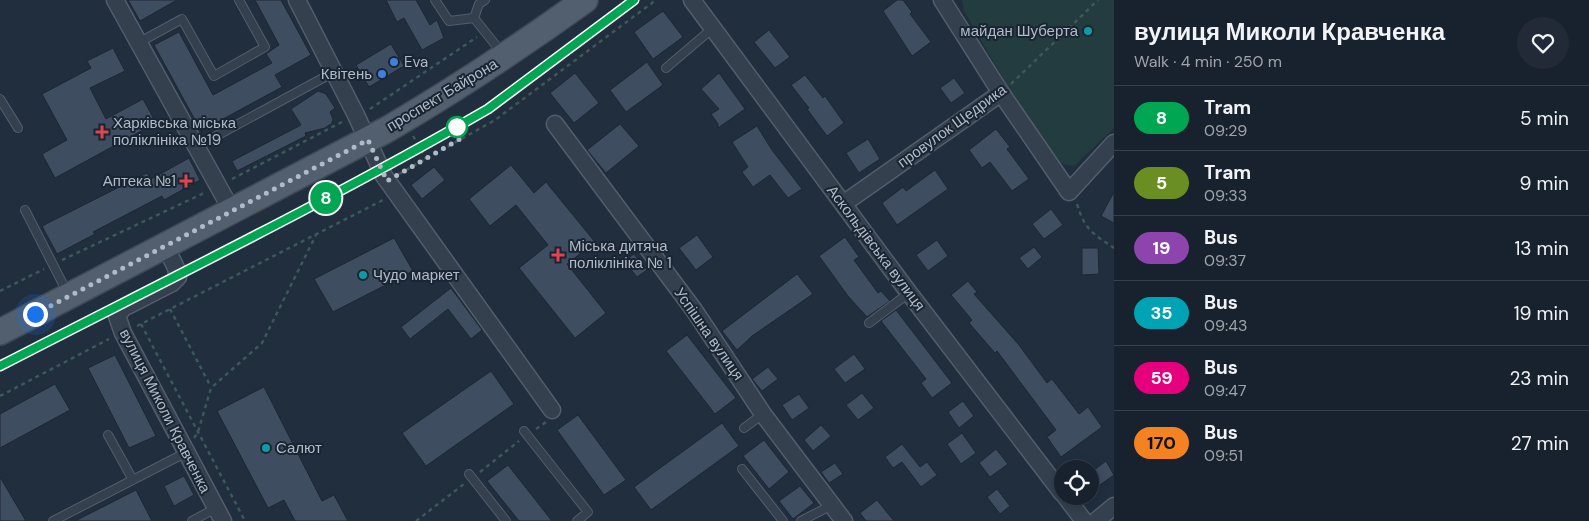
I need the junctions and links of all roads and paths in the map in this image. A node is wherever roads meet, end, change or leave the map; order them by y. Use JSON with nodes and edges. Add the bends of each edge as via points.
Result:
{"nodes":[{"id":1,"x":115,"y":0,"type":"edge"},
{"id":2,"x":239,"y":0,"type":"edge"},
{"id":3,"x":297,"y":0,"type":"edge"},
{"id":4,"x":435,"y":0,"type":"edge"},
{"id":5,"x":485,"y":0,"type":"edge"},
{"id":6,"x":585,"y":0,"type":"edge"},
{"id":7,"x":656,"y":0,"type":"edge"},
{"id":8,"x":692,"y":0,"type":"edge"},
{"id":9,"x":942,"y":0,"type":"edge"},
{"id":10,"x":1098,"y":0,"type":"edge"},
{"id":11,"x":474,"y":18,"type":"junction"},
{"id":12,"x":713,"y":28,"type":"junction"},
{"id":13,"x":485,"y":32,"type":"junction"},
{"id":14,"x":138,"y":43,"type":"junction"},
{"id":15,"x":505,"y":57,"type":"junction"},
{"id":16,"x":666,"y":68,"type":"dead end"},
{"id":17,"x":334,"y":72,"type":"junction"},
{"id":18,"x":1001,"y":93,"type":"junction"},
{"id":19,"x":0,"y":99,"type":"edge"},
{"id":20,"x":356,"y":114,"type":"junction"},
{"id":21,"x":555,"y":124,"type":"dead end"},
{"id":22,"x":18,"y":128,"type":"dead end"},
{"id":23,"x":368,"y":140,"type":"junction"},
{"id":24,"x":1114,"y":143,"type":"edge"},
{"id":25,"x":196,"y":147,"type":"junction"},
{"id":26,"x":218,"y":186,"type":"junction"},
{"id":27,"x":391,"y":187,"type":"junction"},
{"id":28,"x":1069,"y":192,"type":"junction"},
{"id":29,"x":843,"y":204,"type":"junction"},
{"id":30,"x":25,"y":210,"type":"dead end"},
{"id":31,"x":232,"y":211,"type":"junction"},
{"id":32,"x":317,"y":234,"type":"junction"},
{"id":33,"x":166,"y":245,"type":"junction"},
{"id":34,"x":1114,"y":248,"type":"edge"},
{"id":35,"x":53,"y":264,"type":"junction"},
{"id":36,"x":0,"y":291,"type":"edge"},
{"id":37,"x":909,"y":292,"type":"junction"},
{"id":38,"x":69,"y":296,"type":"junction"},
{"id":39,"x":170,"y":309,"type":"junction"},
{"id":40,"x":869,"y":323,"type":"dead end"},
{"id":41,"x":142,"y":324,"type":"junction"},
{"id":42,"x":0,"y":332,"type":"edge"},
{"id":43,"x":123,"y":332,"type":"junction"},
{"id":44,"x":211,"y":388,"type":"junction"},
{"id":45,"x":0,"y":396,"type":"edge"},
{"id":46,"x":552,"y":410,"type":"dead end"},
{"id":47,"x":764,"y":414,"type":"junction"},
{"id":48,"x":744,"y":428,"type":"dead end"},
{"id":49,"x":524,"y":431,"type":"dead end"},
{"id":50,"x":198,"y":432,"type":"junction"},
{"id":51,"x":108,"y":435,"type":"dead end"},
{"id":52,"x":185,"y":453,"type":"junction"},
{"id":53,"x":742,"y":469,"type":"dead end"},
{"id":54,"x":469,"y":474,"type":"dead end"},
{"id":55,"x":133,"y":480,"type":"junction"},
{"id":56,"x":1054,"y":482,"type":"edge"},
{"id":57,"x":832,"y":505,"type":"junction"},
{"id":58,"x":1072,"y":505,"type":"edge"},
{"id":59,"x":1114,"y":506,"type":"edge"},
{"id":60,"x":220,"y":514,"type":"edge"},
{"id":61,"x":53,"y":521,"type":"edge"},
{"id":62,"x":192,"y":521,"type":"edge"},
{"id":63,"x":245,"y":521,"type":"edge"},
{"id":64,"x":506,"y":521,"type":"edge"},
{"id":65,"x":577,"y":521,"type":"edge"},
{"id":66,"x":783,"y":521,"type":"edge"},
{"id":67,"x":800,"y":521,"type":"edge"},
{"id":68,"x":844,"y":521,"type":"edge"},
{"id":69,"x":1084,"y":521,"type":"edge"},
{"id":70,"x":1096,"y":521,"type":"edge"}],
"edges":[{"from":1,"to":14,"type":"street"},
{"from":2,"to":14,"type":"lane","via":[[266,47],[214,76],[182,18]]},
{"from":3,"to":17,"type":"street"},
{"from":4,"to":11,"type":"lane","via":[[449,21]]},
{"from":5,"to":11,"type":"lane","via":[[479,4]]},
{"from":6,"to":15,"type":"main road","name":"проспект Байрона"},
{"from":7,"to":27,"type":"path","via":[[495,120]]},
{"from":8,"to":12,"type":"street","name":"Аскольдівська вулиця"},
{"from":9,"to":18,"type":"street"},
{"from":10,"to":18,"type":"path","name":"провулок Щедрика"},
{"from":11,"to":13,"type":"lane"},
{"from":12,"to":16,"type":"lane"},
{"from":12,"to":29,"type":"street","name":"Аскольдівська вулиця"},
{"from":13,"to":15,"type":"lane"},
{"from":13,"to":20,"type":"path","via":[[374,107]]},
{"from":14,"to":25,"type":"street"},
{"from":15,"to":23,"type":"main road","name":"проспект Байрона"},
{"from":17,"to":20,"type":"street"},
{"from":17,"to":25,"type":"lane"},
{"from":18,"to":28,"type":"street"},
{"from":18,"to":29,"type":"street","name":"провулок Щедрика"},
{"from":19,"to":22,"type":"lane"},
{"from":20,"to":23,"type":"street"},
{"from":20,"to":26,"type":"path"},
{"from":21,"to":47,"type":"street","name":"Успішна вулиця","via":[[694,310]]},
{"from":23,"to":27,"type":"street"},
{"from":23,"to":31,"type":"main road","name":"проспект Байрона"},
{"from":24,"to":28,"type":"street"},
{"from":25,"to":26,"type":"street"},
{"from":26,"to":31,"type":"street"},
{"from":26,"to":35,"type":"path"},
{"from":27,"to":32,"type":"path"},
{"from":27,"to":46,"type":"street"},
{"from":28,"to":34,"type":"path","via":[[1091,232]]},
{"from":29,"to":37,"type":"street","name":"Аскольдівська вулиця"},
{"from":30,"to":35,"type":"lane"},
{"from":31,"to":33,"type":"main road","name":"проспект Байрона"},
{"from":32,"to":39,"type":"path"},
{"from":32,"to":44,"type":"path","via":[[262,343]]},
{"from":33,"to":38,"type":"main road","name":"проспект Байрона"},
{"from":33,"to":43,"type":"street","name":"вулиця Миколи Кравченка","via":[[178,277],[119,311]]},
{"from":35,"to":36,"type":"path"},
{"from":35,"to":38,"type":"lane"},
{"from":37,"to":40,"type":"lane"},
{"from":37,"to":56,"type":"street","name":"Аскольдівська вулиця"},
{"from":38,"to":42,"type":"main road","name":"проспект Байрона"},
{"from":39,"to":41,"type":"path"},
{"from":39,"to":44,"type":"path"},
{"from":41,"to":43,"type":"path"},
{"from":41,"to":50,"type":"path"},
{"from":43,"to":45,"type":"path"},
{"from":43,"to":52,"type":"street","name":"вулиця Миколи Кравченка"},
{"from":44,"to":50,"type":"path"},
{"from":47,"to":48,"type":"lane"},
{"from":47,"to":57,"type":"street","name":"Успішна вулиця"},
{"from":49,"to":65,"type":"lane","via":[[588,512]]},
{"from":50,"to":63,"type":"path"},
{"from":51,"to":55,"type":"lane"},
{"from":52,"to":55,"type":"lane"},
{"from":52,"to":60,"type":"street","name":"вулиця Миколи Кравченка"},
{"from":53,"to":66,"type":"lane"},
{"from":54,"to":64,"type":"lane"},
{"from":55,"to":61,"type":"lane"},
{"from":57,"to":67,"type":"lane"},
{"from":57,"to":68,"type":"street","name":"Успішна вулиця"},
{"from":58,"to":69,"type":"street"},
{"from":59,"to":70,"type":"street"},
{"from":60,"to":62,"type":"lane"}]}
